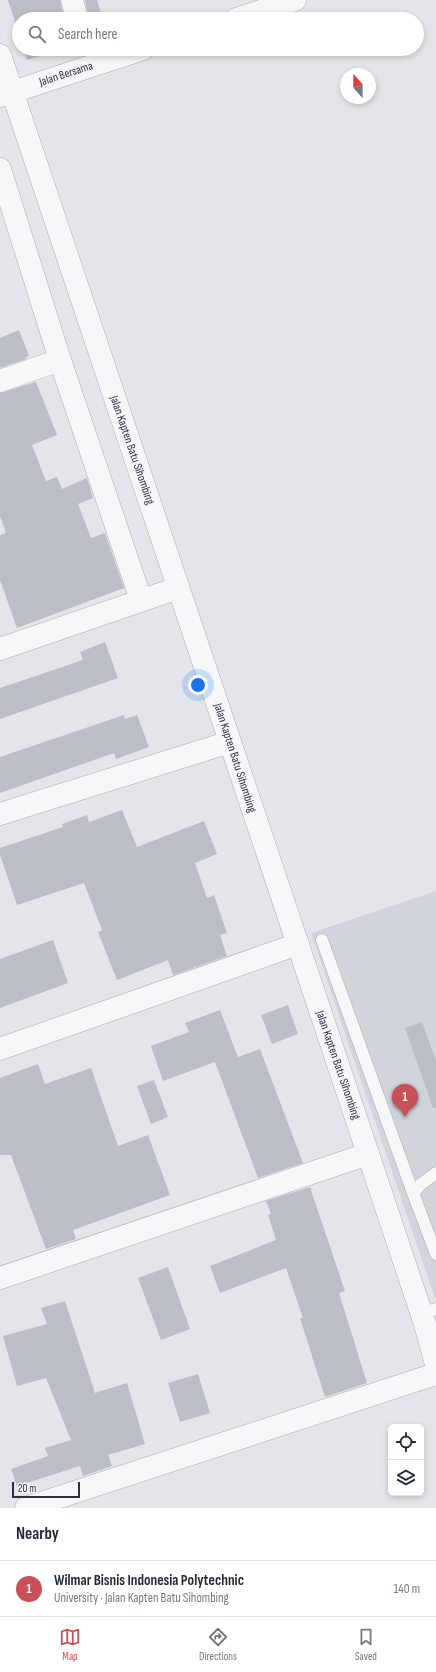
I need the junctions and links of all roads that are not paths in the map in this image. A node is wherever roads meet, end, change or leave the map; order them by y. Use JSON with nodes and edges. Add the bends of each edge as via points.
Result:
{"nodes":[{"id":1,"x":72,"y":0,"type":"edge"},
{"id":2,"x":295,"y":0,"type":"edge"},
{"id":3,"x":75,"y":12,"type":"edge"},
{"id":4,"x":258,"y":12,"type":"edge"},
{"id":5,"x":0,"y":55,"type":"edge"},
{"id":6,"x":89,"y":57,"type":"edge"},
{"id":7,"x":6,"y":94,"type":"edge"},
{"id":8,"x":0,"y":169,"type":"edge"},
{"id":9,"x":60,"y":360,"type":"junction"},
{"id":10,"x":0,"y":381,"type":"edge"},
{"id":11,"x":178,"y":588,"type":"junction"},
{"id":12,"x":141,"y":600,"type":"junction"},
{"id":13,"x":0,"y":649,"type":"edge"},
{"id":14,"x":230,"y":742,"type":"junction"},
{"id":15,"x":0,"y":814,"type":"edge"},
{"id":16,"x":322,"y":940,"type":"dead end"},
{"id":17,"x":298,"y":944,"type":"junction"},
{"id":18,"x":0,"y":1049,"type":"edge"},
{"id":19,"x":368,"y":1154,"type":"junction"},
{"id":20,"x":436,"y":1173,"type":"edge"},
{"id":21,"x":413,"y":1193,"type":"junction"},
{"id":22,"x":436,"y":1254,"type":"edge"},
{"id":23,"x":0,"y":1278,"type":"edge"},
{"id":24,"x":430,"y":1320,"type":"edge"},
{"id":25,"x":436,"y":1364,"type":"edge"},
{"id":26,"x":436,"y":1374,"type":"edge"},
{"id":27,"x":26,"y":1508,"type":"edge"}],
"edges":[{"from":1,"to":3,"type":"street"},
{"from":2,"to":4,"type":"street"},
{"from":5,"to":7,"type":"street","name":"Jalan Kapten Batu Sihombing"},
{"from":6,"to":7,"type":"street","name":"Jalan Bersama"},
{"from":7,"to":11,"type":"street","name":"Jalan Kapten Batu Sihombing"},
{"from":8,"to":9,"type":"street"},
{"from":9,"to":10,"type":"street"},
{"from":9,"to":12,"type":"street"},
{"from":11,"to":12,"type":"street"},
{"from":11,"to":14,"type":"street","name":"Jalan Kapten Batu Sihombing"},
{"from":12,"to":13,"type":"street"},
{"from":14,"to":15,"type":"street"},
{"from":14,"to":17,"type":"street","name":"Jalan Kapten Batu Sihombing"},
{"from":16,"to":21,"type":"lane"},
{"from":17,"to":18,"type":"street"},
{"from":17,"to":19,"type":"street","name":"Jalan Kapten Batu Sihombing"},
{"from":19,"to":23,"type":"street"},
{"from":19,"to":24,"type":"street","name":"Jalan Kapten Batu Sihombing"},
{"from":20,"to":21,"type":"lane"},
{"from":21,"to":22,"type":"lane"},
{"from":24,"to":25,"type":"street","name":"Jalan Kapten Batu Sihombing"},
{"from":26,"to":27,"type":"street"}]}
